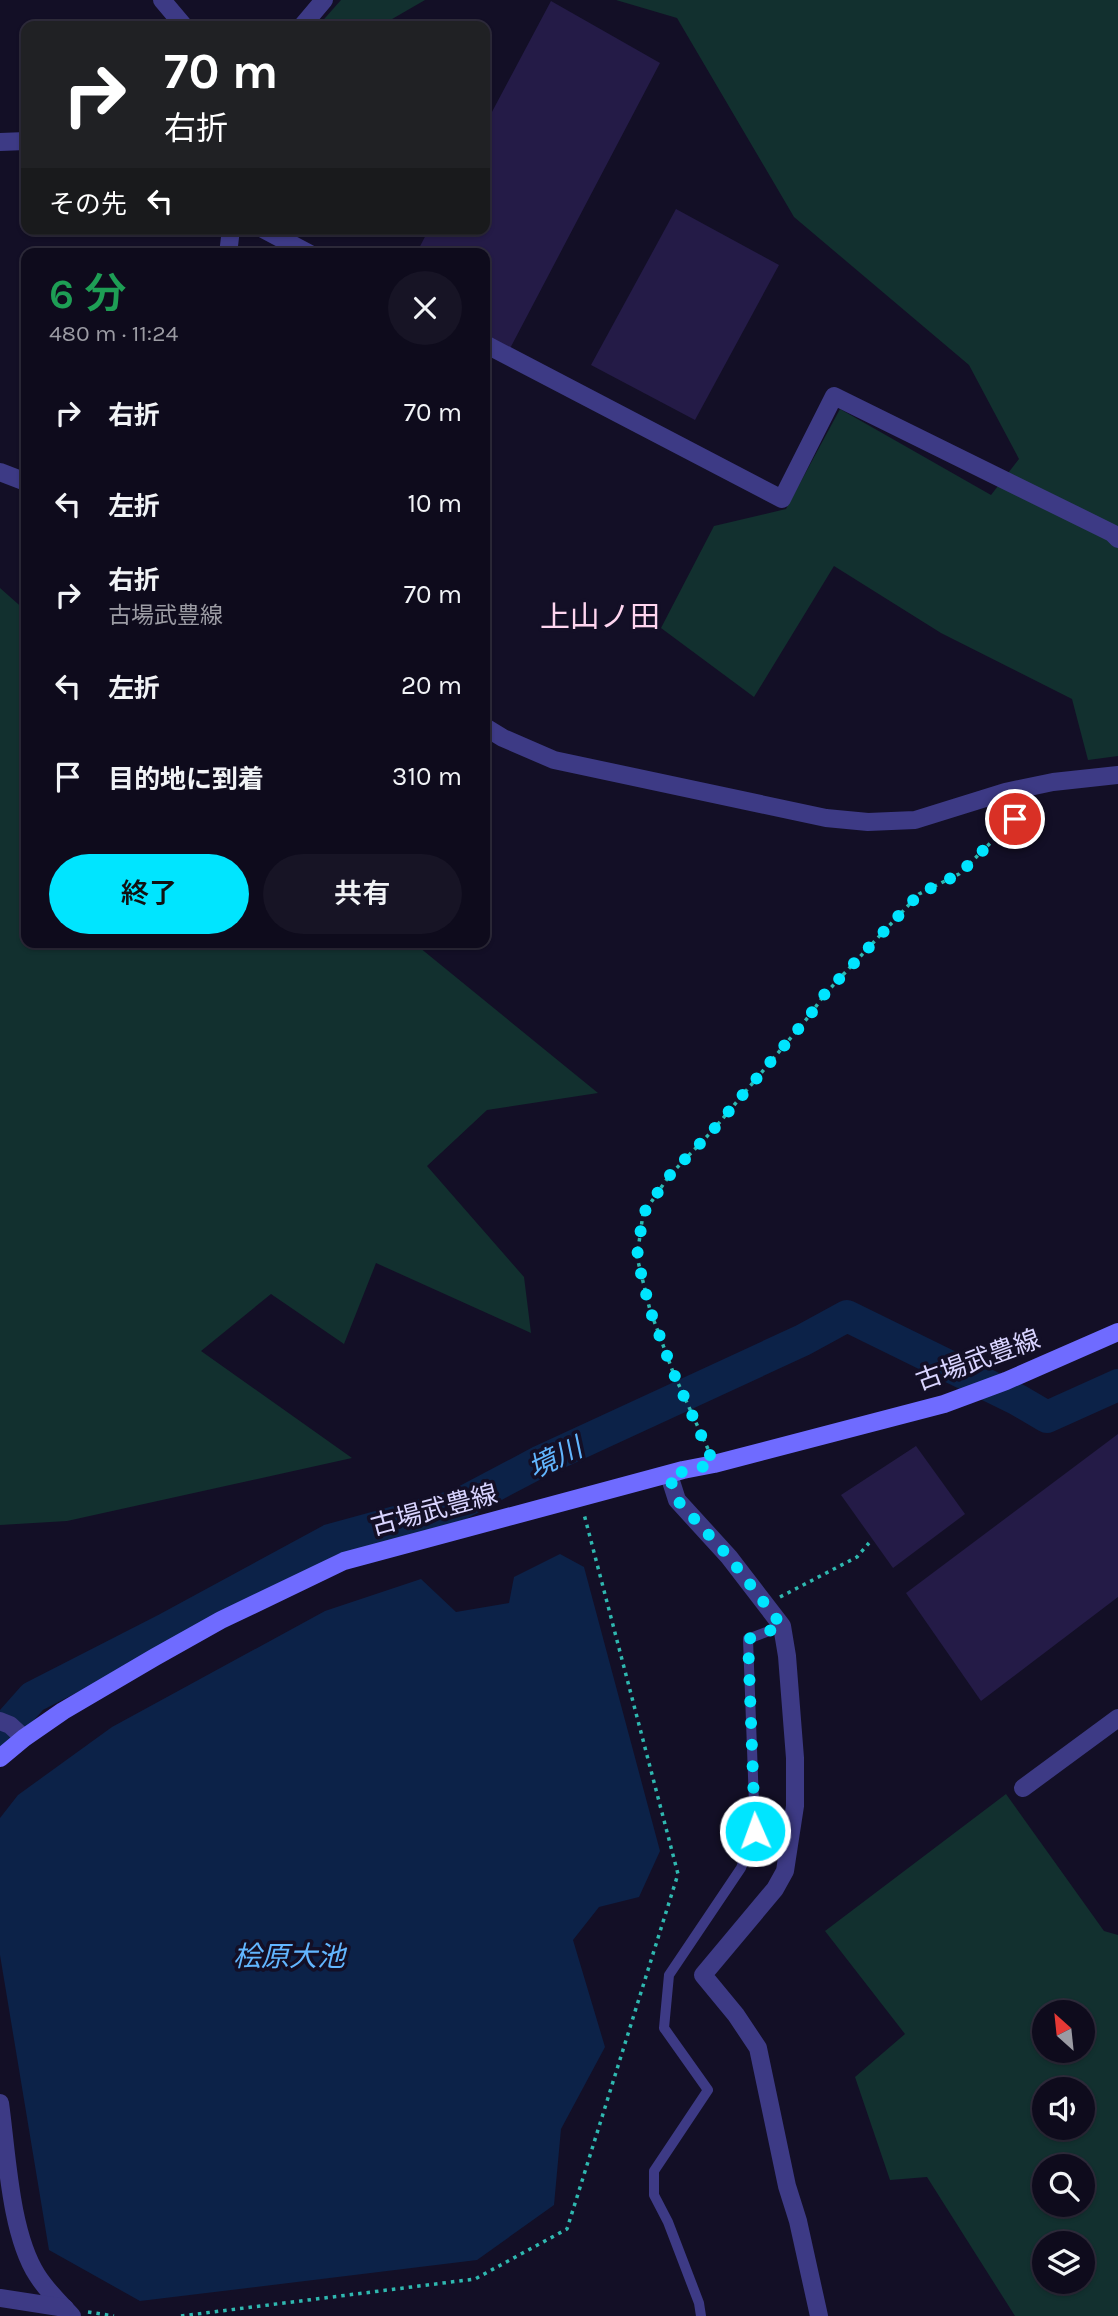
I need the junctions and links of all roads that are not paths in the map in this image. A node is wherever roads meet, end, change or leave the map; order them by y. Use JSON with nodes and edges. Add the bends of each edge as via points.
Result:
{"nodes":[{"id":1,"x":162,"y":0,"type":"edge"},
{"id":2,"x":324,"y":0,"type":"edge"},
{"id":3,"x":180,"y":21,"type":"edge"},
{"id":4,"x":306,"y":21,"type":"edge"},
{"id":5,"x":21,"y":141,"type":"edge"},
{"id":6,"x":0,"y":142,"type":"edge"},
{"id":7,"x":274,"y":235,"type":"edge"},
{"id":8,"x":299,"y":248,"type":"edge"},
{"id":9,"x":490,"y":347,"type":"edge"},
{"id":10,"x":0,"y":472,"type":"edge"},
{"id":11,"x":21,"y":480,"type":"edge"},
{"id":12,"x":1118,"y":539,"type":"edge"},
{"id":13,"x":490,"y":730,"type":"edge"},
{"id":14,"x":1118,"y":775,"type":"edge"},
{"id":15,"x":1118,"y":1332,"type":"edge"},
{"id":16,"x":669,"y":1475,"type":"junction"},
{"id":17,"x":782,"y":1626,"type":"junction"},
{"id":18,"x":1118,"y":1718,"type":"edge"},
{"id":19,"x":0,"y":1721,"type":"edge"},
{"id":20,"x":24,"y":1738,"type":"junction"},
{"id":21,"x":0,"y":1758,"type":"edge"},
{"id":22,"x":1023,"y":1788,"type":"dead end"},
{"id":23,"x":0,"y":2103,"type":"edge"},
{"id":24,"x":0,"y":2298,"type":"edge"},
{"id":25,"x":69,"y":2312,"type":"edge"},
{"id":26,"x":701,"y":2316,"type":"edge"},
{"id":27,"x":819,"y":2316,"type":"edge"}],
"edges":[{"from":1,"to":3,"type":"street"},
{"from":2,"to":4,"type":"street"},
{"from":5,"to":6,"type":"street"},
{"from":7,"to":8,"type":"street"},
{"from":9,"to":12,"type":"street","via":[[782,499],[834,396]]},
{"from":10,"to":11,"type":"street"},
{"from":13,"to":14,"type":"street","via":[[554,760],[826,818],[867,822],[915,820],[1005,792]]},
{"from":15,"to":16,"type":"main road","name":"古場武豊線","via":[[944,1404]]},
{"from":16,"to":17,"type":"street","via":[[677,1500]]},
{"from":16,"to":20,"type":"main road","name":"古場武豊線","via":[[344,1561],[221,1620],[62,1711]]},
{"from":17,"to":26,"type":"lane","via":[[748,1639],[755,1831],[741,1868],[669,1975],[664,2028],[708,2090],[654,2171],[654,2195]]},
{"from":17,"to":27,"type":"street","via":[[796,1806],[785,1871],[703,1975],[758,2049]]},
{"from":18,"to":22,"type":"street"},
{"from":19,"to":20,"type":"street"},
{"from":20,"to":21,"type":"main road","name":"古場武豊線"},
{"from":23,"to":25,"type":"street","via":[[16,2214],[29,2258],[45,2287]]},
{"from":24,"to":25,"type":"street"}]}
